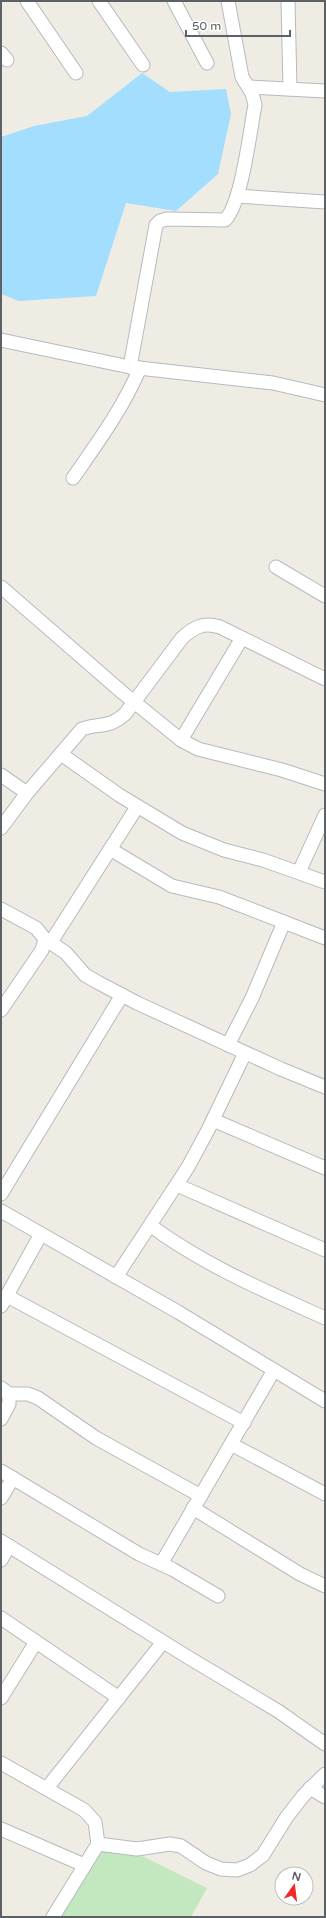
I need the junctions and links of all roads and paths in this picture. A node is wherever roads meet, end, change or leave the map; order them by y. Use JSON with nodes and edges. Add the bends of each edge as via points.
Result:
{"nodes":[{"id":1,"x":27,"y":1,"type":"edge"},
{"id":2,"x":99,"y":1,"type":"edge"},
{"id":3,"x":174,"y":1,"type":"edge"},
{"id":4,"x":228,"y":1,"type":"edge"},
{"id":5,"x":288,"y":1,"type":"edge"},
{"id":6,"x":207,"y":63,"type":"dead end"},
{"id":7,"x":142,"y":65,"type":"dead end"},
{"id":8,"x":76,"y":73,"type":"dead end"},
{"id":9,"x":249,"y":87,"type":"junction"},
{"id":10,"x":290,"y":89,"type":"junction"},
{"id":11,"x":325,"y":91,"type":"edge"},
{"id":12,"x":237,"y":196,"type":"junction"},
{"id":13,"x":325,"y":202,"type":"edge"},
{"id":14,"x":1,"y":340,"type":"edge"},
{"id":15,"x":135,"y":367,"type":"junction"},
{"id":16,"x":325,"y":395,"type":"edge"},
{"id":17,"x":73,"y":478,"type":"dead end"},
{"id":18,"x":276,"y":567,"type":"dead end"},
{"id":19,"x":1,"y":586,"type":"edge"},
{"id":20,"x":325,"y":596,"type":"edge"},
{"id":21,"x":242,"y":638,"type":"junction"},
{"id":22,"x":325,"y":679,"type":"edge"},
{"id":23,"x":134,"y":702,"type":"junction"},
{"id":24,"x":181,"y":740,"type":"junction"},
{"id":25,"x":61,"y":754,"type":"junction"},
{"id":26,"x":1,"y":775,"type":"edge"},
{"id":27,"x":325,"y":784,"type":"edge"},
{"id":28,"x":27,"y":794,"type":"junction"},
{"id":29,"x":137,"y":807,"type":"junction"},
{"id":30,"x":325,"y":815,"type":"edge"},
{"id":31,"x":1,"y":828,"type":"edge"},
{"id":32,"x":110,"y":849,"type":"junction"},
{"id":33,"x":299,"y":872,"type":"junction"},
{"id":34,"x":325,"y":882,"type":"edge"},
{"id":35,"x":1,"y":909,"type":"edge"},
{"id":36,"x":284,"y":922,"type":"junction"},
{"id":37,"x":325,"y":938,"type":"edge"},
{"id":38,"x":48,"y":940,"type":"junction"},
{"id":39,"x":122,"y":995,"type":"junction"},
{"id":40,"x":1,"y":1010,"type":"edge"},
{"id":41,"x":228,"y":1045,"type":"junction"},
{"id":42,"x":245,"y":1053,"type":"junction"},
{"id":43,"x":325,"y":1087,"type":"edge"},
{"id":44,"x":213,"y":1120,"type":"junction"},
{"id":45,"x":325,"y":1168,"type":"edge"},
{"id":46,"x":177,"y":1185,"type":"junction"},
{"id":47,"x":1,"y":1194,"type":"edge"},
{"id":48,"x":1,"y":1211,"type":"edge"},
{"id":49,"x":151,"y":1226,"type":"junction"},
{"id":50,"x":41,"y":1234,"type":"junction"},
{"id":51,"x":325,"y":1250,"type":"edge"},
{"id":52,"x":116,"y":1277,"type":"junction"},
{"id":53,"x":4,"y":1301,"type":"edge"},
{"id":54,"x":325,"y":1318,"type":"edge"},
{"id":55,"x":274,"y":1370,"type":"junction"},
{"id":56,"x":5,"y":1391,"type":"edge"},
{"id":57,"x":325,"y":1401,"type":"edge"},
{"id":58,"x":1,"y":1419,"type":"edge"},
{"id":59,"x":244,"y":1423,"type":"junction"},
{"id":60,"x":231,"y":1444,"type":"junction"},
{"id":61,"x":1,"y":1471,"type":"edge"},
{"id":62,"x":13,"y":1478,"type":"junction"},
{"id":63,"x":325,"y":1494,"type":"edge"},
{"id":64,"x":201,"y":1496,"type":"junction"},
{"id":65,"x":1,"y":1498,"type":"edge"},
{"id":66,"x":194,"y":1508,"type":"junction"},
{"id":67,"x":5,"y":1543,"type":"edge"},
{"id":68,"x":1,"y":1560,"type":"edge"},
{"id":69,"x":161,"y":1564,"type":"junction"},
{"id":70,"x":325,"y":1586,"type":"edge"},
{"id":71,"x":218,"y":1596,"type":"dead end"},
{"id":72,"x":1,"y":1618,"type":"edge"},
{"id":73,"x":36,"y":1642,"type":"junction"},
{"id":74,"x":163,"y":1642,"type":"junction"},
{"id":75,"x":1,"y":1698,"type":"edge"},
{"id":76,"x":119,"y":1698,"type":"junction"},
{"id":77,"x":325,"y":1744,"type":"edge"},
{"id":78,"x":1,"y":1763,"type":"edge"},
{"id":79,"x":325,"y":1774,"type":"edge"},
{"id":80,"x":47,"y":1788,"type":"junction"},
{"id":81,"x":310,"y":1788,"type":"junction"},
{"id":82,"x":325,"y":1797,"type":"edge"},
{"id":83,"x":1,"y":1829,"type":"edge"},
{"id":84,"x":98,"y":1844,"type":"junction"},
{"id":85,"x":84,"y":1865,"type":"junction"},
{"id":86,"x":53,"y":1917,"type":"edge"}],
"edges":[{"from":1,"to":8,"type":"street"},
{"from":2,"to":7,"type":"street"},
{"from":3,"to":6,"type":"street"},
{"from":4,"to":9,"type":"street","via":[[242,77]]},
{"from":5,"to":10,"type":"street"},
{"from":9,"to":10,"type":"street"},
{"from":9,"to":12,"type":"street","via":[[255,105]]},
{"from":10,"to":11,"type":"street"},
{"from":12,"to":13,"type":"street"},
{"from":12,"to":15,"type":"street","via":[[226,220],[167,219],[156,225]]},
{"from":14,"to":15,"type":"street"},
{"from":15,"to":16,"type":"street","via":[[273,383]]},
{"from":15,"to":17,"type":"street","via":[[129,394]]},
{"from":18,"to":20,"type":"street"},
{"from":19,"to":23,"type":"street"},
{"from":21,"to":22,"type":"street"},
{"from":21,"to":23,"type":"street","via":[[211,624],[193,628],[182,638]]},
{"from":21,"to":24,"type":"street"},
{"from":23,"to":24,"type":"street"},
{"from":23,"to":25,"type":"street","via":[[115,722],[82,729]]},
{"from":24,"to":27,"type":"street","via":[[198,749],[282,770]]},
{"from":25,"to":28,"type":"street"},
{"from":25,"to":29,"type":"street"},
{"from":26,"to":28,"type":"street"},
{"from":28,"to":31,"type":"street"},
{"from":29,"to":32,"type":"street"},
{"from":29,"to":33,"type":"street","via":[[166,825],[203,842]]},
{"from":30,"to":33,"type":"street"},
{"from":32,"to":36,"type":"street","via":[[172,886],[219,897]]},
{"from":32,"to":38,"type":"street"},
{"from":33,"to":34,"type":"street"},
{"from":35,"to":38,"type":"street","via":[[36,928]]},
{"from":36,"to":37,"type":"street"},
{"from":36,"to":41,"type":"street","via":[[252,998]]},
{"from":38,"to":39,"type":"street","via":[[66,953],[85,974]]},
{"from":38,"to":40,"type":"street"},
{"from":39,"to":41,"type":"street"},
{"from":39,"to":47,"type":"street"},
{"from":41,"to":42,"type":"street"},
{"from":42,"to":43,"type":"street"},
{"from":42,"to":44,"type":"street"},
{"from":44,"to":45,"type":"street"},
{"from":44,"to":46,"type":"street"},
{"from":46,"to":49,"type":"street"},
{"from":46,"to":51,"type":"street"},
{"from":48,"to":50,"type":"street"},
{"from":49,"to":52,"type":"street"},
{"from":49,"to":54,"type":"street","via":[[172,1242],[205,1261]]},
{"from":50,"to":52,"type":"street"},
{"from":50,"to":53,"type":"street"},
{"from":52,"to":55,"type":"street"},
{"from":53,"to":59,"type":"street"},
{"from":55,"to":57,"type":"street"},
{"from":55,"to":59,"type":"street"},
{"from":56,"to":58,"type":"street","via":[[9,1404]]},
{"from":56,"to":64,"type":"street","via":[[38,1398],[96,1438]]},
{"from":59,"to":60,"type":"street"},
{"from":60,"to":63,"type":"street"},
{"from":60,"to":64,"type":"street"},
{"from":61,"to":62,"type":"street"},
{"from":62,"to":65,"type":"street"},
{"from":62,"to":69,"type":"street","via":[[139,1554]]},
{"from":64,"to":66,"type":"street"},
{"from":66,"to":69,"type":"street"},
{"from":66,"to":70,"type":"street","via":[[300,1574]]},
{"from":67,"to":68,"type":"street"},
{"from":67,"to":74,"type":"street"},
{"from":69,"to":71,"type":"street"},
{"from":72,"to":73,"type":"street"},
{"from":73,"to":75,"type":"street"},
{"from":73,"to":76,"type":"street"},
{"from":74,"to":76,"type":"street"},
{"from":74,"to":77,"type":"street","via":[[278,1711]]},
{"from":76,"to":80,"type":"street"},
{"from":78,"to":80,"type":"street"},
{"from":79,"to":81,"type":"street"},
{"from":80,"to":84,"type":"street","via":[[84,1810],[95,1822]]},
{"from":81,"to":82,"type":"street"},
{"from":81,"to":84,"type":"street","via":[[286,1818],[263,1855],[250,1865],[237,1870],[221,1869],[206,1863],[181,1846],[170,1844],[137,1849]]},
{"from":83,"to":85,"type":"street"},
{"from":84,"to":85,"type":"street"},
{"from":85,"to":86,"type":"street"}]}
